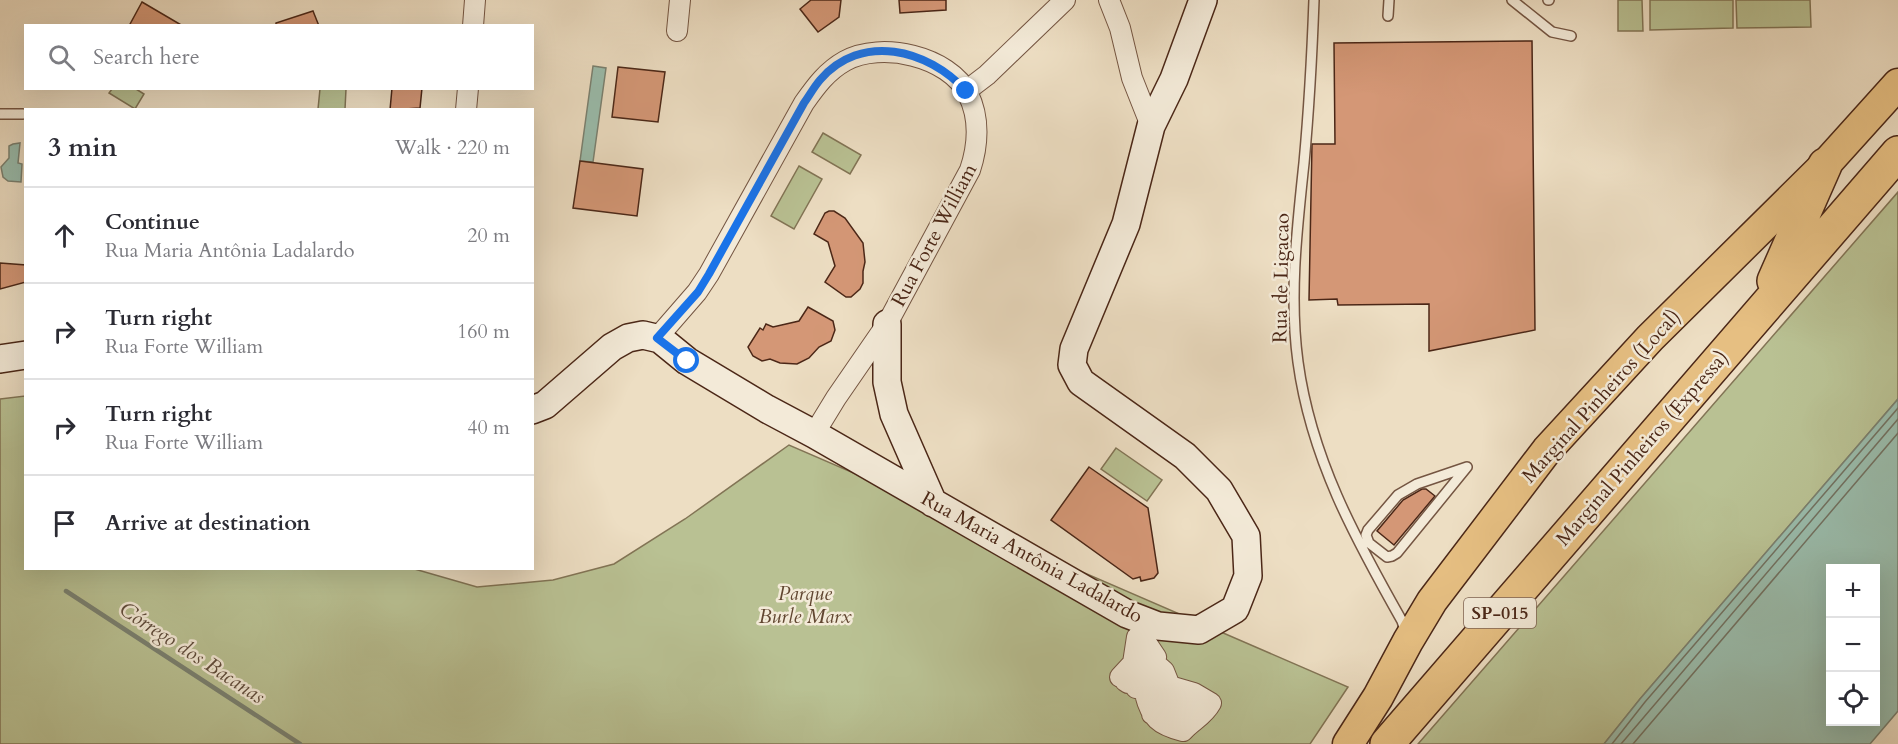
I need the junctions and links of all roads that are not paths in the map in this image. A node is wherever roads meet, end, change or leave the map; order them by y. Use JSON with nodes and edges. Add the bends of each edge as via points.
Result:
{"nodes":[{"id":1,"x":475,"y":0,"type":"edge"},
{"id":2,"x":681,"y":0,"type":"edge"},
{"id":3,"x":1065,"y":0,"type":"edge"},
{"id":4,"x":1109,"y":0,"type":"edge"},
{"id":5,"x":1203,"y":0,"type":"edge"},
{"id":6,"x":1314,"y":0,"type":"edge"},
{"id":7,"x":1389,"y":0,"type":"edge"},
{"id":8,"x":1512,"y":0,"type":"edge"},
{"id":9,"x":1388,"y":16,"type":"dead end"},
{"id":10,"x":473,"y":24,"type":"edge"},
{"id":11,"x":677,"y":31,"type":"dead end"},
{"id":12,"x":1571,"y":36,"type":"dead end"},
{"id":13,"x":1898,"y":84,"type":"edge"},
{"id":14,"x":468,"y":90,"type":"edge"},
{"id":15,"x":966,"y":91,"type":"junction"},
{"id":16,"x":466,"y":108,"type":"edge"},
{"id":17,"x":0,"y":114,"type":"edge"},
{"id":18,"x":23,"y":114,"type":"dead end"},
{"id":19,"x":1151,"y":126,"type":"junction"},
{"id":20,"x":1898,"y":153,"type":"edge"},
{"id":21,"x":1825,"y":165,"type":"junction"},
{"id":22,"x":1760,"y":312,"type":"junction"},
{"id":23,"x":887,"y":324,"type":"junction"},
{"id":24,"x":657,"y":338,"type":"junction"},
{"id":25,"x":24,"y":355,"type":"edge"},
{"id":26,"x":0,"y":359,"type":"edge"},
{"id":27,"x":534,"y":409,"type":"edge"},
{"id":28,"x":814,"y":434,"type":"junction"},
{"id":29,"x":1467,"y":467,"type":"joint"},
{"id":30,"x":933,"y":503,"type":"junction"},
{"id":31,"x":1408,"y":641,"type":"junction"},
{"id":32,"x":1120,"y":676,"type":"dead end"},
{"id":33,"x":1158,"y":706,"type":"dead end"},
{"id":34,"x":1348,"y":744,"type":"edge"},
{"id":35,"x":1387,"y":744,"type":"edge"}],
"edges":[{"from":1,"to":10,"type":"street"},
{"from":2,"to":11,"type":"street"},
{"from":3,"to":15,"type":"street"},
{"from":4,"to":19,"type":"street"},
{"from":5,"to":19,"type":"street","name":"Rua Maria Antônia Ladalardo","via":[[1174,79]]},
{"from":6,"to":31,"type":"lane","name":"Rua de Ligacao","via":[[1295,266],[1298,363],[1313,430],[1331,484],[1356,540],[1402,621]]},
{"from":7,"to":9,"type":"lane"},
{"from":8,"to":12,"type":"lane","via":[[1552,32]]},
{"from":13,"to":21,"type":"main road","name":"Marginal Pinheiros (Local)"},
{"from":14,"to":16,"type":"street"},
{"from":15,"to":23,"type":"street","name":"Rua Forte William","via":[[978,134],[970,170]]},
{"from":15,"to":24,"type":"street","name":"Rua Forte William","via":[[936,65],[906,53],[864,53],[831,70],[804,103],[698,292]]},
{"from":17,"to":18,"type":"lane"},
{"from":19,"to":30,"type":"street","name":"Rua Maria Antônia Ladalardo","via":[[1126,224],[1074,349],[1072,365],[1081,382],[1185,456],[1218,490],[1246,536],[1248,576],[1235,609],[1199,630],[1158,626],[1127,614]]},
{"from":20,"to":22,"type":"highway","name":"Marginal Pinheiros (Expressa)","number":"SP-015"},
{"from":21,"to":22,"type":"highway"},
{"from":21,"to":31,"type":"main road","name":"Marginal Pinheiros (Local)","via":[[1650,338],[1547,450],[1452,572]]},
{"from":22,"to":35,"type":"highway","name":"Marginal Pinheiros (Expressa)","number":"SP-015"},
{"from":23,"to":28,"type":"street","name":"Rua Forte William"},
{"from":23,"to":30,"type":"street","via":[[887,382],[894,414]]},
{"from":24,"to":27,"type":"street","via":[[628,338],[612,347]]},
{"from":24,"to":28,"type":"street","name":"Rua Maria Antônia Ladalardo","via":[[687,361]]},
{"from":25,"to":26,"type":"street"},
{"from":28,"to":30,"type":"street","name":"Rua Maria Antônia Ladalardo"},
{"from":29,"to":29,"type":"lane","via":[[1417,484],[1398,495],[1368,530],[1369,543],[1387,557],[1397,553]]},
{"from":31,"to":34,"type":"main road","name":"Marginal Pinheiros (Local)"},
{"from":32,"to":33,"type":"street","via":[[1133,663],[1137,637],[1145,639],[1137,670],[1125,681],[1128,684],[1142,666],[1148,645],[1156,657],[1136,688],[1145,689],[1151,682],[1156,676],[1156,664],[1170,686],[1211,703],[1205,714],[1183,731],[1165,726]]}]}
